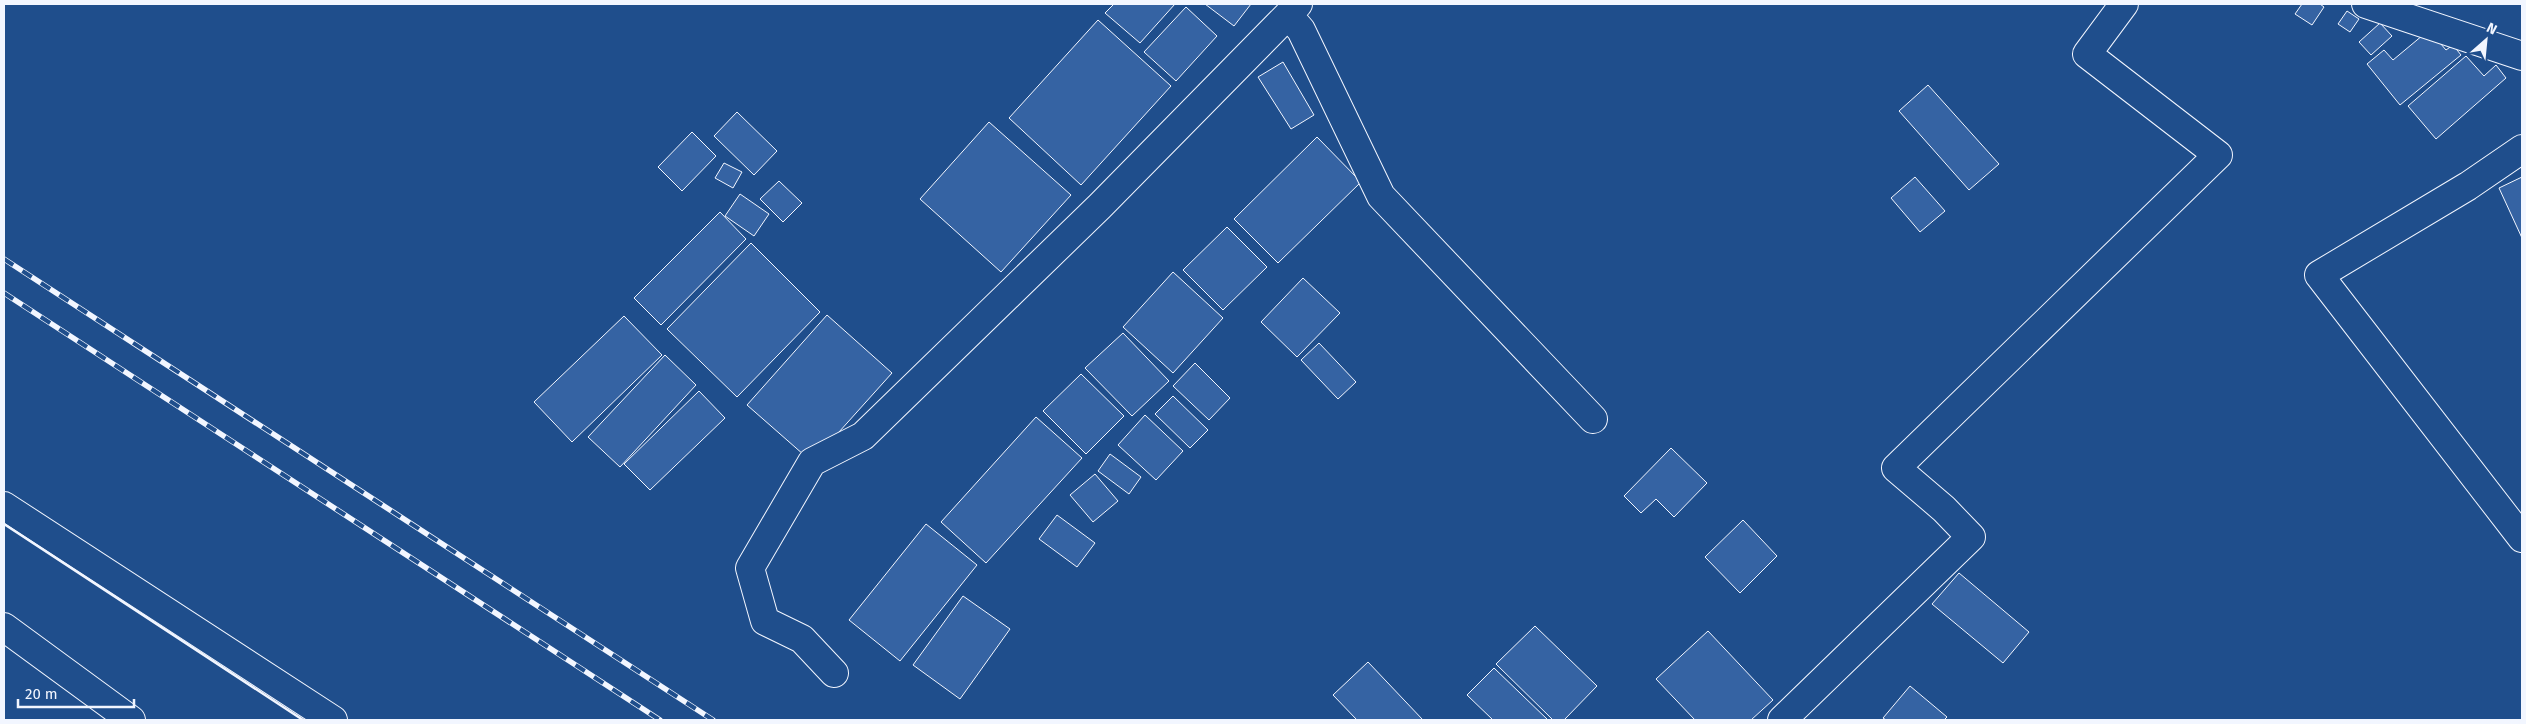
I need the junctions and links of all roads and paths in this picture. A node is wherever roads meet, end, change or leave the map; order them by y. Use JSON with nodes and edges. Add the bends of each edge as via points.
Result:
{"nodes":[{"id":1,"x":2124,"y":4,"type":"edge"},
{"id":2,"x":2366,"y":4,"type":"edge"},
{"id":3,"x":1293,"y":10,"type":"edge"},
{"id":4,"x":2522,"y":56,"type":"edge"},
{"id":5,"x":2522,"y":149,"type":"edge"},
{"id":6,"x":1592,"y":419,"type":"dead end"},
{"id":7,"x":4,"y":506,"type":"edge"},
{"id":8,"x":2522,"y":538,"type":"edge"},
{"id":9,"x":4,"y":626,"type":"edge"},
{"id":10,"x":834,"y":673,"type":"dead end"},
{"id":11,"x":131,"y":720,"type":"edge"},
{"id":12,"x":332,"y":720,"type":"edge"},
{"id":13,"x":1782,"y":720,"type":"edge"}],
"edges":[{"from":1,"to":13,"type":"street","via":[[2087,54],[2218,155],[1896,468],[1971,537]]},
{"from":2,"to":4,"type":"street"},
{"from":3,"to":6,"type":"street","via":[[1381,196]]},
{"from":3,"to":10,"type":"street","via":[[1100,206],[863,436],[812,462],[750,568],[765,621],[802,639]]},
{"from":5,"to":8,"type":"street","via":[[2468,186],[2319,275]]},
{"from":7,"to":12,"type":"street"},
{"from":9,"to":11,"type":"street"}]}
